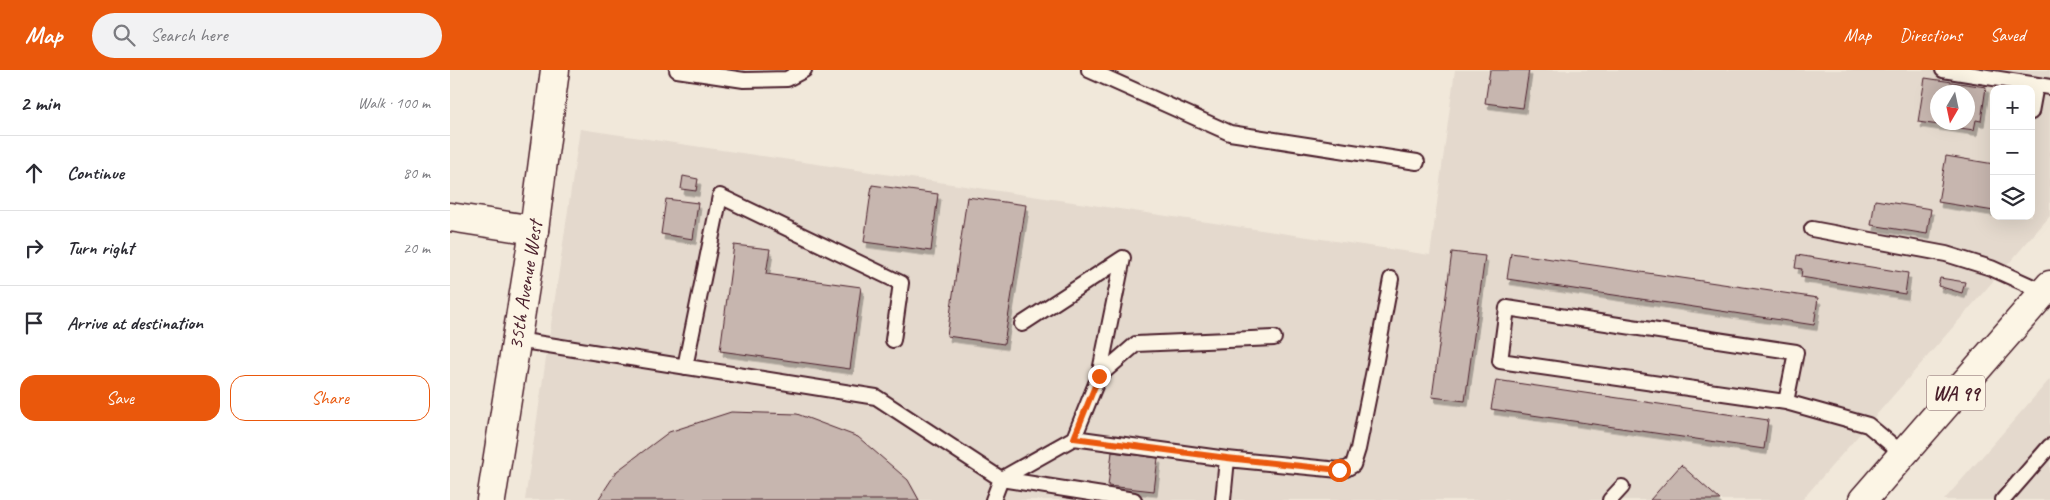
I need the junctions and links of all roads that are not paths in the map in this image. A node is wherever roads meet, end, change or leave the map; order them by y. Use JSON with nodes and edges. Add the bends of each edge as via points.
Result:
{"nodes":[{"id":1,"x":556,"y":70,"type":"edge"},
{"id":2,"x":676,"y":70,"type":"edge"},
{"id":3,"x":804,"y":70,"type":"edge"},
{"id":4,"x":1088,"y":70,"type":"edge"},
{"id":5,"x":1943,"y":70,"type":"edge"},
{"id":6,"x":2036,"y":85,"type":"junction"},
{"id":7,"x":2050,"y":87,"type":"edge"},
{"id":8,"x":2035,"y":90,"type":"edge"},
{"id":9,"x":1417,"y":162,"type":"dead end"},
{"id":10,"x":450,"y":217,"type":"edge"},
{"id":11,"x":534,"y":230,"type":"junction"},
{"id":12,"x":1812,"y":230,"type":"dead end"},
{"id":13,"x":1391,"y":279,"type":"dead end"},
{"id":14,"x":2047,"y":289,"type":"edge"},
{"id":15,"x":1022,"y":324,"type":"dead end"},
{"id":16,"x":1274,"y":338,"type":"dead end"},
{"id":17,"x":516,"y":340,"type":"junction"},
{"id":18,"x":893,"y":340,"type":"dead end"},
{"id":19,"x":685,"y":366,"type":"junction"},
{"id":20,"x":1099,"y":376,"type":"junction"},
{"id":21,"x":1786,"y":402,"type":"junction"},
{"id":22,"x":1074,"y":438,"type":"junction"},
{"id":23,"x":2050,"y":446,"type":"edge"},
{"id":24,"x":1903,"y":454,"type":"junction"},
{"id":25,"x":1227,"y":458,"type":"junction"},
{"id":26,"x":1001,"y":479,"type":"junction"},
{"id":27,"x":1622,"y":487,"type":"dead end"},
{"id":28,"x":1866,"y":499,"type":"edge"},
{"id":29,"x":491,"y":500,"type":"edge"},
{"id":30,"x":993,"y":500,"type":"edge"},
{"id":31,"x":1134,"y":500,"type":"edge"},
{"id":32,"x":1223,"y":500,"type":"edge"},
{"id":33,"x":1610,"y":500,"type":"edge"},
{"id":34,"x":2002,"y":500,"type":"edge"}],
"edges":[{"from":1,"to":11,"type":"main road","name":"35th Avenue West"},
{"from":2,"to":3,"type":"lane","via":[[744,80],[786,79]]},
{"from":4,"to":9,"type":"lane","via":[[1230,134]]},
{"from":5,"to":6,"type":"lane"},
{"from":6,"to":7,"type":"lane"},
{"from":6,"to":8,"type":"lane"},
{"from":10,"to":11,"type":"main road"},
{"from":11,"to":17,"type":"main road","name":"35th Avenue West"},
{"from":12,"to":14,"type":"lane","via":[[1946,254]]},
{"from":13,"to":25,"type":"lane","via":[[1358,449],[1352,465],[1339,470]]},
{"from":14,"to":24,"type":"main road","number":"WA 99"},
{"from":15,"to":20,"type":"lane","via":[[1123,258]]},
{"from":16,"to":20,"type":"lane","via":[[1136,344]]},
{"from":17,"to":19,"type":"lane"},
{"from":17,"to":29,"type":"main road","name":"35th Avenue West"},
{"from":18,"to":19,"type":"lane","via":[[901,284],[720,196]]},
{"from":19,"to":26,"type":"lane","via":[[876,397]]},
{"from":20,"to":22,"type":"lane"},
{"from":21,"to":21,"type":"lane","via":[[1796,352],[1507,308],[1500,361]]},
{"from":21,"to":24,"type":"lane","via":[[1868,425]]},
{"from":22,"to":25,"type":"lane"},
{"from":22,"to":26,"type":"lane"},
{"from":23,"to":34,"type":"lane"},
{"from":24,"to":28,"type":"main road","number":"WA 99"},
{"from":25,"to":32,"type":"lane"},
{"from":26,"to":30,"type":"lane"},
{"from":26,"to":31,"type":"lane"},
{"from":27,"to":33,"type":"lane"}]}
